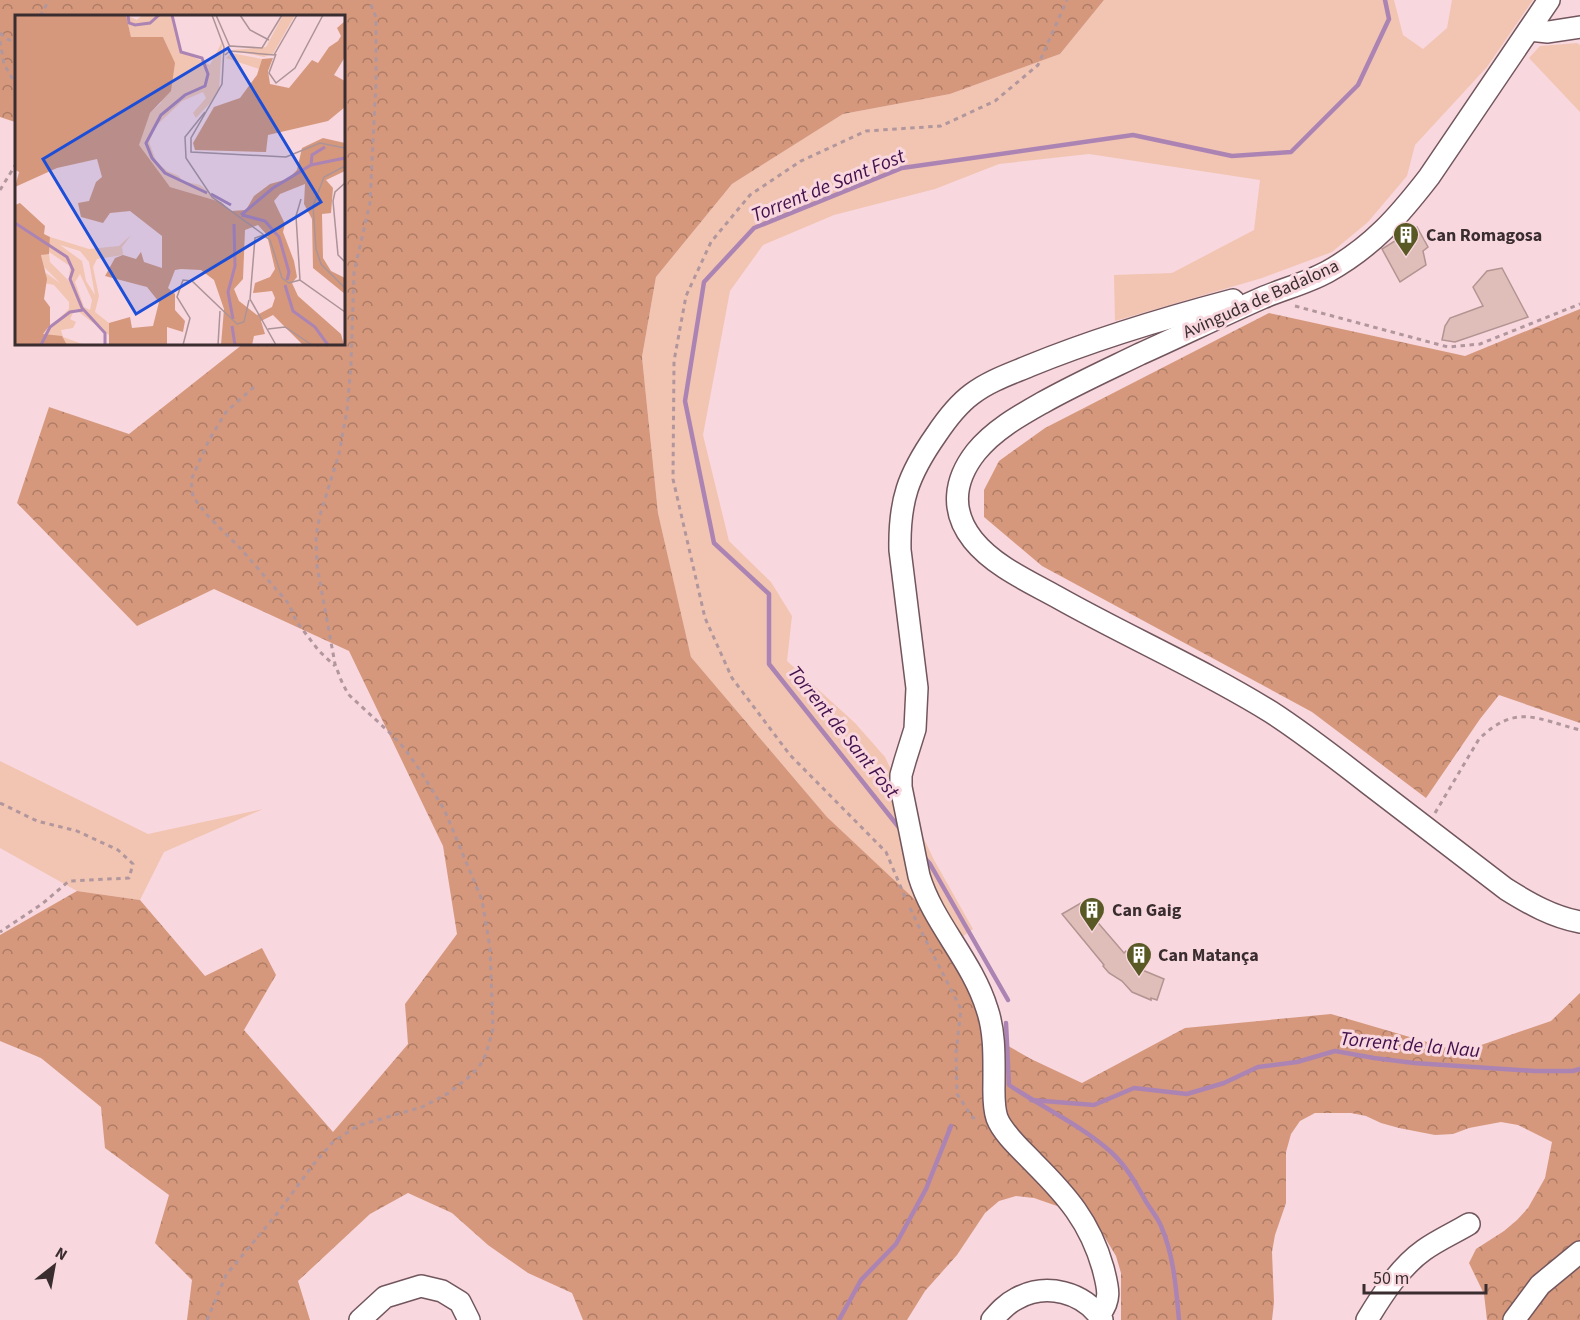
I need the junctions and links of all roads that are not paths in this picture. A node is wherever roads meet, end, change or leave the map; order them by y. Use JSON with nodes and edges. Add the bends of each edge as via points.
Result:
{"nodes":[{"id":1,"x":1549,"y":0,"type":"edge"},
{"id":2,"x":1580,"y":27,"type":"edge"},
{"id":3,"x":1529,"y":30,"type":"junction"},
{"id":4,"x":1264,"y":297,"type":"junction"},
{"id":5,"x":1580,"y":922,"type":"edge"},
{"id":6,"x":1469,"y":1224,"type":"dead end"},
{"id":7,"x":1580,"y":1252,"type":"edge"},
{"id":8,"x":1101,"y":1318,"type":"edge"},
{"id":9,"x":360,"y":1320,"type":"edge"},
{"id":10,"x":469,"y":1320,"type":"edge"},
{"id":11,"x":992,"y":1320,"type":"edge"},
{"id":12,"x":1367,"y":1320,"type":"edge"},
{"id":13,"x":1514,"y":1320,"type":"edge"}],
"edges":[{"from":1,"to":3,"type":"street","name":"Avinguda de Badalona"},
{"from":2,"to":3,"type":"street","via":[[1548,32]]},
{"from":3,"to":4,"type":"street","name":"Avinguda de Badalona","via":[[1429,177],[1384,231],[1323,274]]},
{"from":4,"to":5,"type":"street","name":"Avinguda de Badalona","via":[[1075,385],[1006,425],[978,450],[962,478],[958,512],[963,524],[989,555],[1010,570],[1271,712],[1506,889],[1534,906]]},
{"from":4,"to":8,"type":"street","via":[[1237,299],[1126,331],[1052,357],[974,392],[958,405],[913,471],[899,527],[917,688],[915,729],[904,761],[901,787],[919,876],[975,976],[988,1012],[997,1118],[1017,1145],[1062,1191],[1087,1226],[1108,1287]]},
{"from":6,"to":12,"type":"street","via":[[1423,1251],[1402,1270]]},
{"from":7,"to":13,"type":"street","via":[[1540,1285]]},
{"from":8,"to":11,"type":"street","via":[[1080,1298],[1043,1291],[1017,1298]]},
{"from":9,"to":10,"type":"street","via":[[386,1297],[421,1286],[442,1291],[460,1302]]}]}
